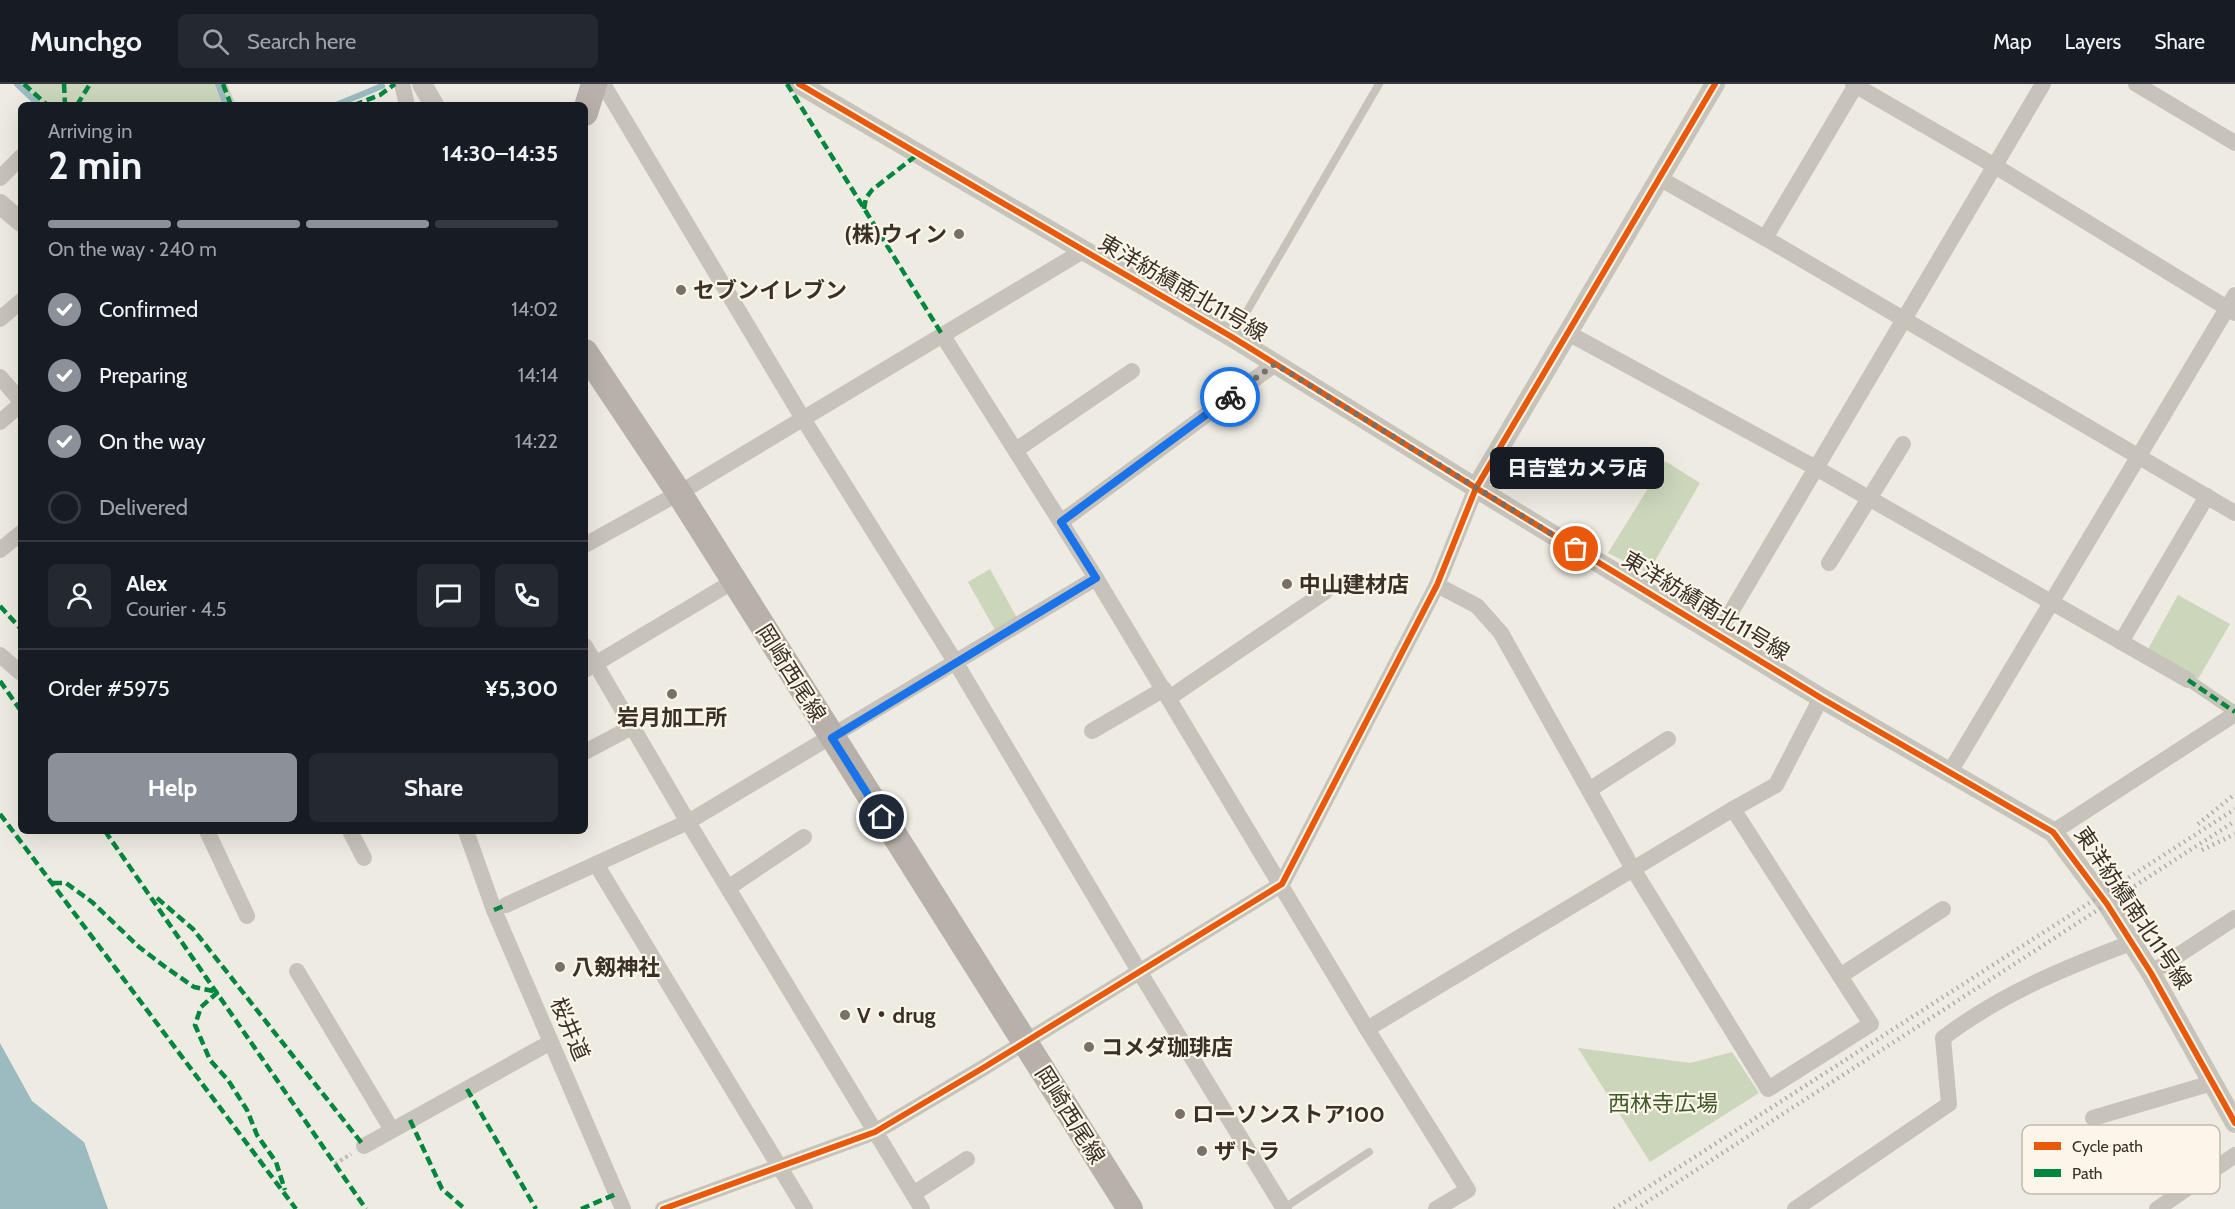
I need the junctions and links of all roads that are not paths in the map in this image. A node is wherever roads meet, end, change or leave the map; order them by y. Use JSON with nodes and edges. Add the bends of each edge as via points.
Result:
{"nodes":[{"id":1,"x":402,"y":84,"type":"edge"},
{"id":2,"x":422,"y":84,"type":"edge"},
{"id":3,"x":594,"y":84,"type":"edge"},
{"id":4,"x":603,"y":84,"type":"edge"},
{"id":5,"x":799,"y":84,"type":"edge"},
{"id":6,"x":1379,"y":84,"type":"edge"},
{"id":7,"x":1715,"y":84,"type":"edge"},
{"id":8,"x":2043,"y":84,"type":"edge"},
{"id":9,"x":2136,"y":84,"type":"edge"},
{"id":10,"x":1855,"y":85,"type":"edge"},
{"id":11,"x":406,"y":102,"type":"edge"},
{"id":12,"x":432,"y":102,"type":"edge"},
{"id":13,"x":588,"y":103,"type":"edge"},
{"id":14,"x":2235,"y":143,"type":"edge"},
{"id":15,"x":18,"y":160,"type":"edge"},
{"id":16,"x":1995,"y":166,"type":"junction"},
{"id":17,"x":0,"y":178,"type":"edge"},
{"id":18,"x":1659,"y":178,"type":"junction"},
{"id":19,"x":0,"y":204,"type":"edge"},
{"id":20,"x":18,"y":219,"type":"edge"},
{"id":21,"x":1765,"y":238,"type":"junction"},
{"id":22,"x":1083,"y":251,"type":"junction"},
{"id":23,"x":18,"y":304,"type":"edge"},
{"id":24,"x":2232,"y":306,"type":"edge"},
{"id":25,"x":0,"y":319,"type":"edge"},
{"id":26,"x":1904,"y":320,"type":"junction"},
{"id":27,"x":1568,"y":333,"type":"junction"},
{"id":28,"x":943,"y":336,"type":"junction"},
{"id":29,"x":1232,"y":337,"type":"junction"},
{"id":30,"x":588,"y":356,"type":"edge"},
{"id":31,"x":1275,"y":364,"type":"junction"},
{"id":32,"x":1132,"y":371,"type":"dead end"},
{"id":33,"x":0,"y":377,"type":"edge"},
{"id":34,"x":18,"y":398,"type":"edge"},
{"id":35,"x":18,"y":405,"type":"edge"},
{"id":36,"x":802,"y":417,"type":"junction"},
{"id":37,"x":0,"y":422,"type":"edge"},
{"id":38,"x":1903,"y":444,"type":"dead end"},
{"id":39,"x":1016,"y":450,"type":"junction"},
{"id":40,"x":2139,"y":457,"type":"junction"},
{"id":41,"x":1816,"y":468,"type":"junction"},
{"id":42,"x":1476,"y":488,"type":"junction"},
{"id":43,"x":679,"y":493,"type":"junction"},
{"id":44,"x":2207,"y":496,"type":"junction"},
{"id":45,"x":1869,"y":498,"type":"junction"},
{"id":46,"x":2235,"y":513,"type":"edge"},
{"id":47,"x":1061,"y":522,"type":"junction"},
{"id":48,"x":18,"y":535,"type":"edge"},
{"id":49,"x":588,"y":543,"type":"edge"},
{"id":50,"x":0,"y":550,"type":"edge"},
{"id":51,"x":1829,"y":562,"type":"dead end"},
{"id":52,"x":1096,"y":578,"type":"junction"},
{"id":53,"x":734,"y":581,"type":"junction"},
{"id":54,"x":1437,"y":585,"type":"junction"},
{"id":55,"x":1325,"y":591,"type":"dead end"},
{"id":56,"x":2053,"y":602,"type":"junction"},
{"id":57,"x":1718,"y":634,"type":"junction"},
{"id":58,"x":2121,"y":642,"type":"junction"},
{"id":59,"x":0,"y":655,"type":"edge"},
{"id":60,"x":956,"y":663,"type":"junction"},
{"id":61,"x":590,"y":667,"type":"edge"},
{"id":62,"x":18,"y":670,"type":"edge"},
{"id":63,"x":2188,"y":680,"type":"joint"},
{"id":64,"x":1166,"y":694,"type":"junction"},
{"id":65,"x":1821,"y":698,"type":"junction"},
{"id":66,"x":2235,"y":713,"type":"edge"},
{"id":67,"x":632,"y":727,"type":"junction"},
{"id":68,"x":1092,"y":731,"type":"dead end"},
{"id":69,"x":832,"y":738,"type":"junction"},
{"id":70,"x":1668,"y":738,"type":"dead end"},
{"id":71,"x":588,"y":750,"type":"edge"},
{"id":72,"x":1950,"y":772,"type":"junction"},
{"id":73,"x":1589,"y":790,"type":"junction"},
{"id":74,"x":1733,"y":809,"type":"junction"},
{"id":75,"x":688,"y":822,"type":"junction"},
{"id":76,"x":2053,"y":832,"type":"junction"},
{"id":77,"x":208,"y":834,"type":"edge"},
{"id":78,"x":352,"y":834,"type":"edge"},
{"id":79,"x":467,"y":834,"type":"edge"},
{"id":80,"x":804,"y":837,"type":"dead end"},
{"id":81,"x":364,"y":858,"type":"dead end"},
{"id":82,"x":596,"y":864,"type":"junction"},
{"id":83,"x":1633,"y":869,"type":"junction"},
{"id":84,"x":1282,"y":884,"type":"junction"},
{"id":85,"x":728,"y":888,"type":"junction"},
{"id":86,"x":506,"y":905,"type":"dead end"},
{"id":87,"x":1943,"y":909,"type":"dead end"},
{"id":88,"x":247,"y":916,"type":"dead end"},
{"id":89,"x":2235,"y":918,"type":"edge"},
{"id":90,"x":2131,"y":943,"type":"junction"},
{"id":91,"x":297,"y":971,"type":"dead end"},
{"id":92,"x":1139,"y":971,"type":"junction"},
{"id":93,"x":2151,"y":973,"type":"junction"},
{"id":94,"x":1840,"y":976,"type":"junction"},
{"id":95,"x":1367,"y":1029,"type":"junction"},
{"id":96,"x":551,"y":1042,"type":"junction"},
{"id":97,"x":1024,"y":1042,"type":"junction"},
{"id":98,"x":2212,"y":1083,"type":"junction"},
{"id":99,"x":2093,"y":1118,"type":"dead end"},
{"id":100,"x":2235,"y":1123,"type":"edge"},
{"id":101,"x":392,"y":1130,"type":"junction"},
{"id":102,"x":875,"y":1132,"type":"junction"},
{"id":103,"x":364,"y":1146,"type":"dead end"},
{"id":104,"x":1369,"y":1152,"type":"dead end"},
{"id":105,"x":2235,"y":1155,"type":"edge"},
{"id":106,"x":967,"y":1159,"type":"dead end"},
{"id":107,"x":2220,"y":1165,"type":"edge"},
{"id":108,"x":780,"y":1167,"type":"junction"},
{"id":109,"x":913,"y":1194,"type":"junction"},
{"id":110,"x":2179,"y":1194,"type":"edge"},
{"id":111,"x":623,"y":1209,"type":"edge"},
{"id":112,"x":663,"y":1209,"type":"edge"},
{"id":113,"x":805,"y":1209,"type":"edge"},
{"id":114,"x":922,"y":1209,"type":"edge"},
{"id":115,"x":1130,"y":1209,"type":"edge"},
{"id":116,"x":1284,"y":1209,"type":"edge"},
{"id":117,"x":1436,"y":1209,"type":"edge"},
{"id":118,"x":1795,"y":1209,"type":"edge"},
{"id":119,"x":2157,"y":1209,"type":"edge"}],
"edges":[{"from":1,"to":11,"type":"street"},
{"from":2,"to":12,"type":"street"},
{"from":3,"to":13,"type":"main road"},
{"from":4,"to":36,"type":"street"},
{"from":5,"to":22,"type":"street","name":"東洋紡績南北11号線"},
{"from":6,"to":29,"type":"lane"},
{"from":7,"to":18,"type":"street"},
{"from":8,"to":16,"type":"street"},
{"from":9,"to":14,"type":"street"},
{"from":10,"to":16,"type":"street"},
{"from":10,"to":21,"type":"street"},
{"from":15,"to":17,"type":"street"},
{"from":16,"to":24,"type":"street"},
{"from":16,"to":26,"type":"street"},
{"from":18,"to":21,"type":"street"},
{"from":18,"to":27,"type":"street"},
{"from":19,"to":20,"type":"street"},
{"from":21,"to":26,"type":"street"},
{"from":22,"to":28,"type":"street"},
{"from":22,"to":29,"type":"street","name":"東洋紡績南北11号線"},
{"from":23,"to":25,"type":"street"},
{"from":24,"to":40,"type":"street"},
{"from":26,"to":40,"type":"street"},
{"from":26,"to":41,"type":"street"},
{"from":27,"to":41,"type":"street"},
{"from":27,"to":42,"type":"street"},
{"from":28,"to":36,"type":"street"},
{"from":28,"to":39,"type":"street"},
{"from":29,"to":31,"type":"street","name":"東洋紡績南北11号線"},
{"from":30,"to":43,"type":"main road","name":"岡崎西尾線"},
{"from":31,"to":42,"type":"street","name":"東洋紡績南北11号線"},
{"from":31,"to":47,"type":"street"},
{"from":32,"to":39,"type":"street"},
{"from":33,"to":34,"type":"street"},
{"from":35,"to":37,"type":"street"},
{"from":36,"to":43,"type":"street"},
{"from":36,"to":60,"type":"street"},
{"from":38,"to":45,"type":"street"},
{"from":39,"to":47,"type":"street"},
{"from":40,"to":44,"type":"street"},
{"from":40,"to":56,"type":"street"},
{"from":41,"to":45,"type":"street"},
{"from":41,"to":57,"type":"street"},
{"from":42,"to":54,"type":"street"},
{"from":42,"to":57,"type":"street","name":"東洋紡績南北11号線"},
{"from":43,"to":49,"type":"street"},
{"from":43,"to":53,"type":"main road","name":"岡崎西尾線"},
{"from":44,"to":46,"type":"street"},
{"from":44,"to":58,"type":"street"},
{"from":45,"to":51,"type":"street"},
{"from":45,"to":56,"type":"street"},
{"from":47,"to":52,"type":"street"},
{"from":48,"to":50,"type":"street"},
{"from":52,"to":60,"type":"street"},
{"from":52,"to":64,"type":"street"},
{"from":53,"to":61,"type":"street"},
{"from":53,"to":69,"type":"main road","name":"岡崎西尾線"},
{"from":54,"to":73,"type":"street","via":[[1477,606],[1501,633]]},
{"from":54,"to":84,"type":"street"},
{"from":55,"to":64,"type":"street"},
{"from":56,"to":58,"type":"street"},
{"from":56,"to":72,"type":"street"},
{"from":57,"to":65,"type":"street","name":"東洋紡績南北11号線"},
{"from":58,"to":63,"type":"street"},
{"from":59,"to":62,"type":"street"},
{"from":60,"to":69,"type":"street"},
{"from":60,"to":92,"type":"street"},
{"from":61,"to":67,"type":"street"},
{"from":63,"to":66,"type":"street"},
{"from":64,"to":68,"type":"street"},
{"from":64,"to":84,"type":"street"},
{"from":65,"to":72,"type":"street","name":"東洋紡績南北11号線"},
{"from":65,"to":74,"type":"street","via":[[1776,785]]},
{"from":66,"to":76,"type":"street"},
{"from":67,"to":71,"type":"street"},
{"from":67,"to":75,"type":"street"},
{"from":69,"to":75,"type":"street"},
{"from":69,"to":97,"type":"main road","name":"岡崎西尾線"},
{"from":70,"to":73,"type":"street"},
{"from":72,"to":76,"type":"street","name":"東洋紡績南北11号線"},
{"from":73,"to":83,"type":"street"},
{"from":74,"to":83,"type":"street"},
{"from":74,"to":94,"type":"street"},
{"from":75,"to":82,"type":"street"},
{"from":75,"to":85,"type":"street"},
{"from":76,"to":90,"type":"street","name":"東洋紡績南北11号線"},
{"from":77,"to":88,"type":"street"},
{"from":78,"to":81,"type":"street"},
{"from":79,"to":96,"type":"street","name":"桜井道","via":[[494,910]]},
{"from":80,"to":85,"type":"street"},
{"from":82,"to":86,"type":"street"},
{"from":82,"to":108,"type":"street"},
{"from":83,"to":94,"type":"street","via":[[1768,1089],[1871,1024]]},
{"from":83,"to":95,"type":"street"},
{"from":84,"to":92,"type":"street"},
{"from":84,"to":95,"type":"street"},
{"from":85,"to":102,"type":"street"},
{"from":87,"to":94,"type":"street"},
{"from":89,"to":93,"type":"street"},
{"from":90,"to":93,"type":"street","name":"東洋紡績南北11号線"},
{"from":90,"to":118,"type":"street","via":[[2068,967],[1969,1018],[1943,1038],[1948,1104]]},
{"from":91,"to":101,"type":"street"},
{"from":92,"to":97,"type":"street"},
{"from":92,"to":116,"type":"street"},
{"from":93,"to":98,"type":"street","name":"東洋紡績南北11号線"},
{"from":95,"to":117,"type":"street","via":[[1468,1190]]},
{"from":96,"to":101,"type":"street"},
{"from":96,"to":111,"type":"street","name":"桜井道"},
{"from":97,"to":102,"type":"street"},
{"from":97,"to":115,"type":"main road","name":"岡崎西尾線"},
{"from":98,"to":99,"type":"street"},
{"from":98,"to":100,"type":"street","name":"東洋紡績南北11号線"},
{"from":101,"to":103,"type":"street"},
{"from":102,"to":108,"type":"street"},
{"from":102,"to":109,"type":"street"},
{"from":104,"to":116,"type":"lane"},
{"from":105,"to":107,"type":"street"},
{"from":106,"to":109,"type":"street"},
{"from":108,"to":112,"type":"street"},
{"from":108,"to":113,"type":"street"},
{"from":109,"to":114,"type":"street"},
{"from":110,"to":119,"type":"street"}]}
